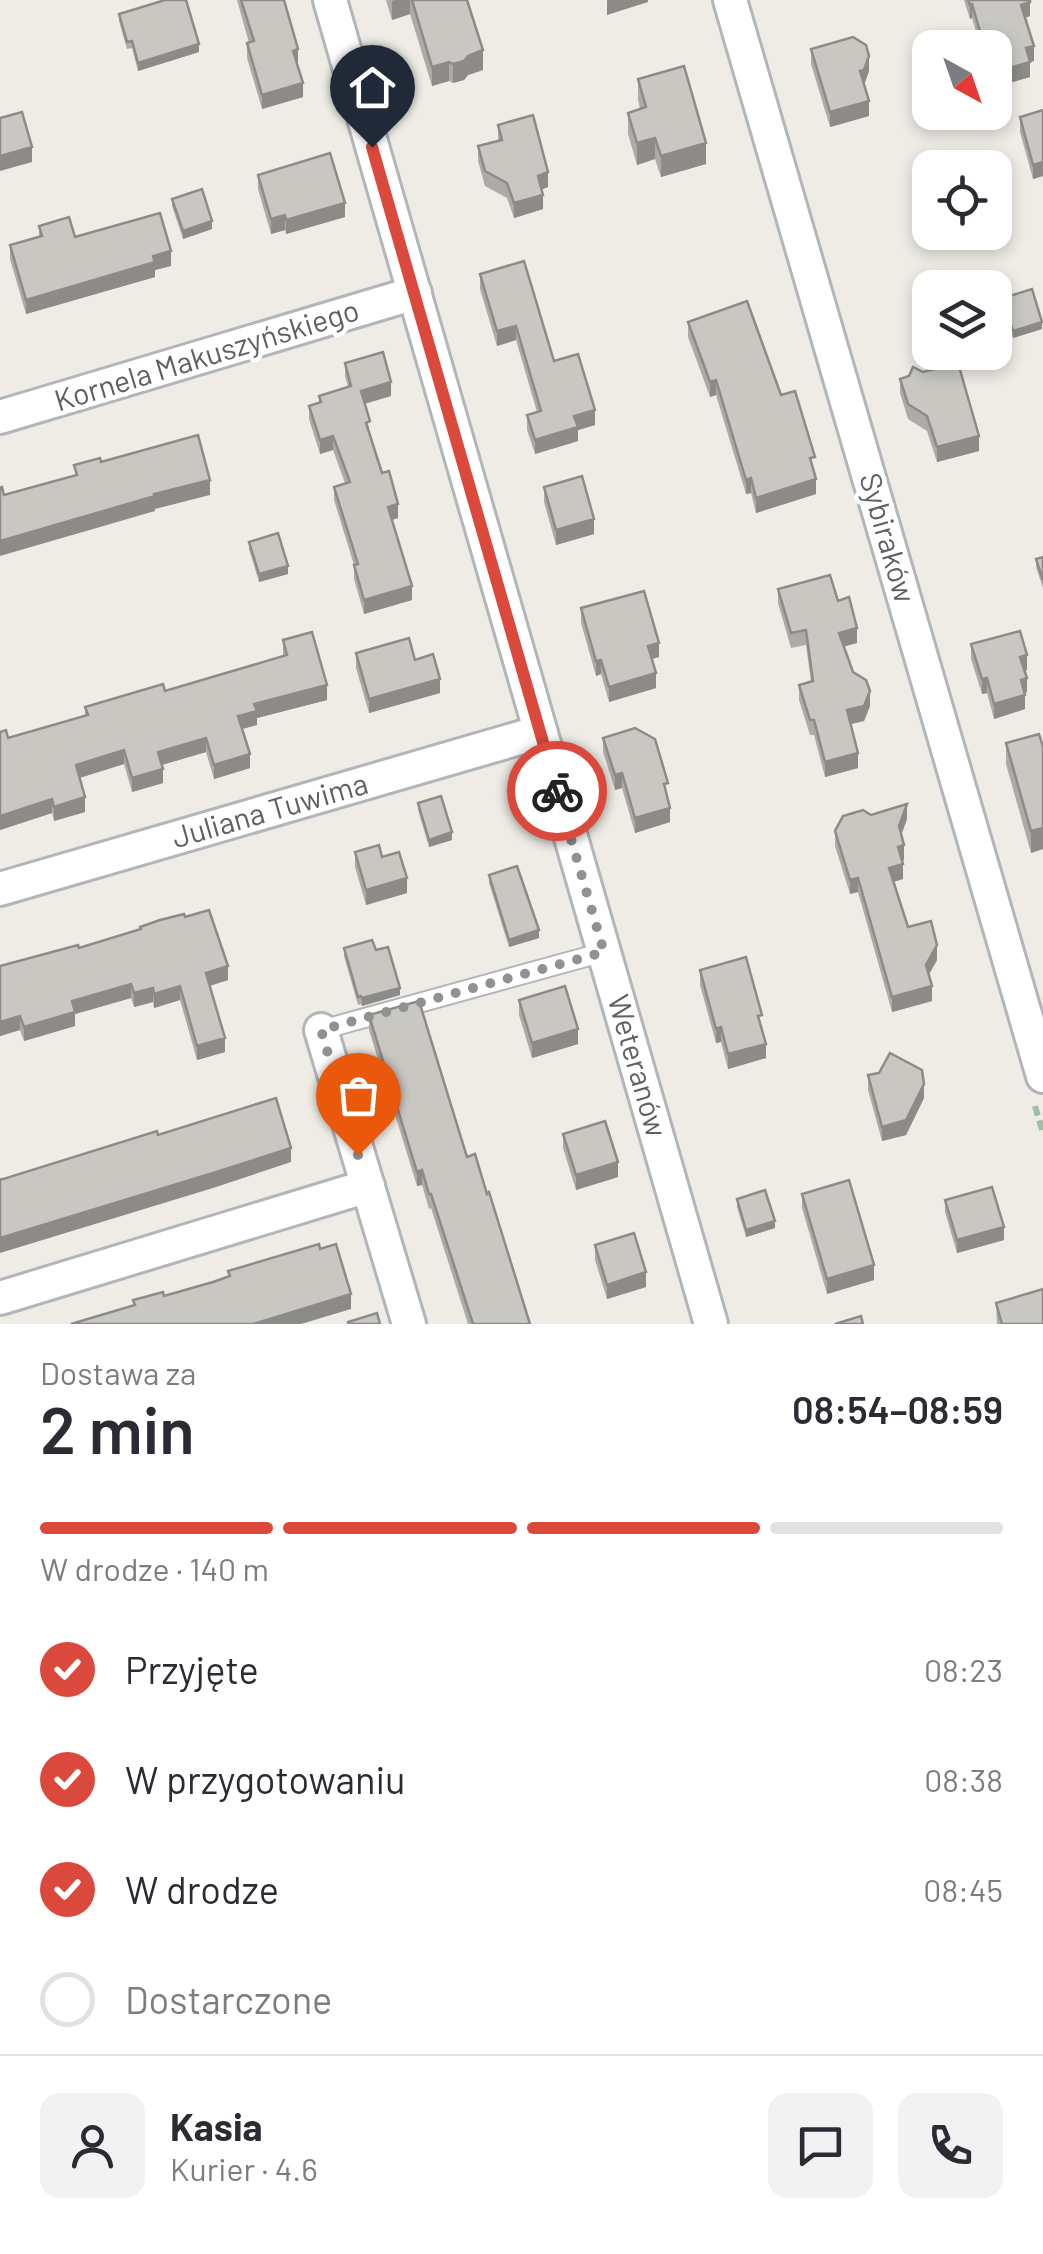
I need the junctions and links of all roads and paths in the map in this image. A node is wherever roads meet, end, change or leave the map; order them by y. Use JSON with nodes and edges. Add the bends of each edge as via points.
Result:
{"nodes":[{"id":1,"x":330,"y":0,"type":"edge"},
{"id":2,"x":730,"y":0,"type":"edge"},
{"id":3,"x":415,"y":294,"type":"junction"},
{"id":4,"x":0,"y":418,"type":"edge"},
{"id":5,"x":540,"y":732,"type":"junction"},
{"id":6,"x":0,"y":889,"type":"edge"},
{"id":7,"x":604,"y":952,"type":"junction"},
{"id":8,"x":321,"y":1030,"type":"joint"},
{"id":9,"x":1043,"y":1076,"type":"edge"},
{"id":10,"x":368,"y":1186,"type":"junction"},
{"id":11,"x":0,"y":1298,"type":"edge"},
{"id":12,"x":409,"y":1324,"type":"edge"},
{"id":13,"x":711,"y":1324,"type":"edge"}],
"edges":[{"from":1,"to":3,"type":"street","name":"Weteranów"},
{"from":2,"to":9,"type":"street","name":"Sybiraków"},
{"from":3,"to":4,"type":"street","name":"Kornela Makuszyńskiego"},
{"from":3,"to":5,"type":"street","name":"Weteranów"},
{"from":5,"to":6,"type":"street","name":"Juliana Tuwima"},
{"from":5,"to":7,"type":"street","name":"Weteranów"},
{"from":7,"to":8,"type":"lane"},
{"from":7,"to":13,"type":"street","name":"Weteranów"},
{"from":8,"to":10,"type":"street"},
{"from":10,"to":11,"type":"street"},
{"from":10,"to":12,"type":"street"}]}
